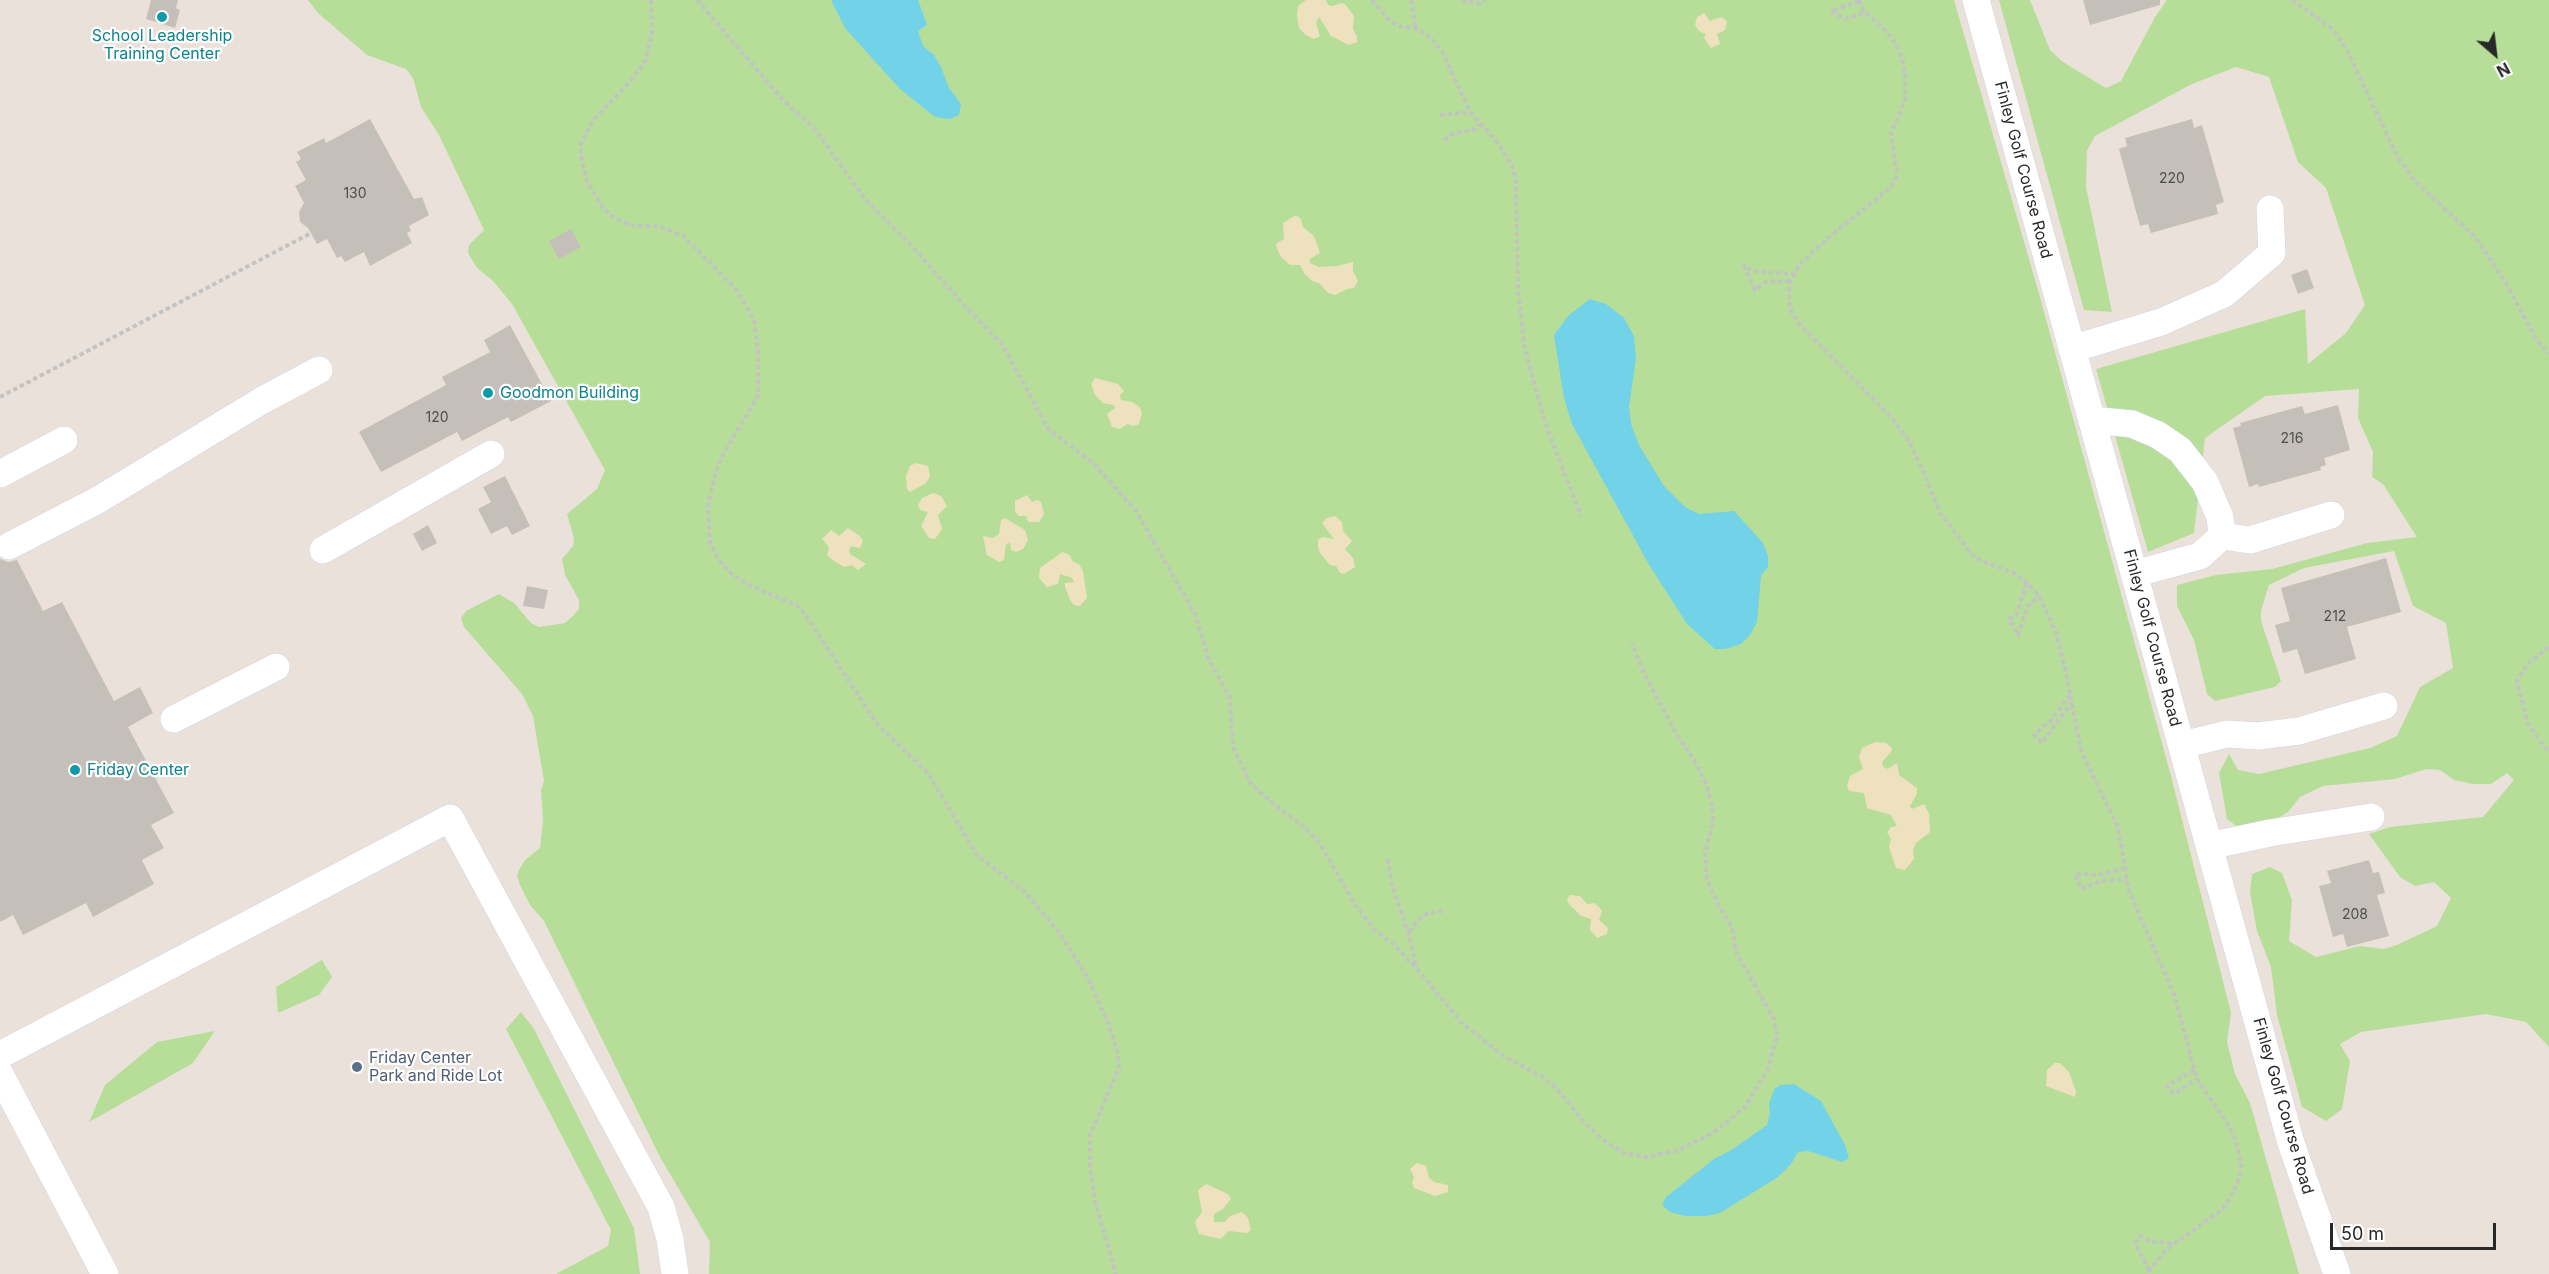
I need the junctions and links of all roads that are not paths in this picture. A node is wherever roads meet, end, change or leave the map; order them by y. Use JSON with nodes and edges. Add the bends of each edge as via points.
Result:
{"nodes":[{"id":1,"x":1976,"y":0,"type":"edge"},
{"id":2,"x":2270,"y":209,"type":"dead end"},
{"id":3,"x":2072,"y":349,"type":"junction"},
{"id":4,"x":319,"y":370,"type":"dead end"},
{"id":5,"x":2092,"y":420,"type":"junction"},
{"id":6,"x":64,"y":440,"type":"dead end"},
{"id":7,"x":491,"y":454,"type":"dead end"},
{"id":8,"x":0,"y":474,"type":"edge"},
{"id":9,"x":2331,"y":516,"type":"dead end"},
{"id":10,"x":2222,"y":536,"type":"junction"},
{"id":11,"x":9,"y":546,"type":"dead end"},
{"id":12,"x":323,"y":550,"type":"dead end"},
{"id":13,"x":2134,"y":574,"type":"junction"},
{"id":14,"x":276,"y":667,"type":"dead end"},
{"id":15,"x":2384,"y":706,"type":"dead end"},
{"id":16,"x":174,"y":719,"type":"dead end"},
{"id":17,"x":2182,"y":745,"type":"junction"},
{"id":18,"x":2371,"y":817,"type":"dead end"},
{"id":19,"x":2210,"y":846,"type":"junction"},
{"id":20,"x":0,"y":1055,"type":"edge"},
{"id":21,"x":0,"y":1074,"type":"edge"},
{"id":22,"x":101,"y":1267,"type":"edge"},
{"id":23,"x":122,"y":1274,"type":"edge"},
{"id":24,"x":675,"y":1274,"type":"edge"},
{"id":25,"x":2337,"y":1274,"type":"edge"}],
"edges":[{"from":1,"to":3,"type":"street","name":"Finley Golf Course Road"},
{"from":2,"to":3,"type":"street","via":[[2272,253],[2224,294],[2161,322]]},
{"from":3,"to":5,"type":"street","name":"Finley Golf Course Road"},
{"from":4,"to":11,"type":"street","via":[[98,500]]},
{"from":5,"to":10,"type":"street","via":[[2132,424],[2180,450],[2205,483],[2220,517]]},
{"from":5,"to":13,"type":"street","name":"Finley Golf Course Road"},
{"from":6,"to":8,"type":"street"},
{"from":7,"to":12,"type":"street"},
{"from":9,"to":10,"type":"street","via":[[2250,540]]},
{"from":10,"to":13,"type":"street","via":[[2200,556]]},
{"from":13,"to":17,"type":"street","name":"Finley Golf Course Road"},
{"from":14,"to":16,"type":"street"},
{"from":15,"to":17,"type":"street","via":[[2299,731],[2258,736],[2227,734]]},
{"from":17,"to":19,"type":"street","name":"Finley Golf Course Road"},
{"from":18,"to":19,"type":"street"},
{"from":19,"to":25,"type":"street","name":"Finley Golf Course Road","via":[[2291,1143]]},
{"from":20,"to":24,"type":"street","via":[[450,818],[661,1207]]},
{"from":21,"to":22,"type":"street"},
{"from":22,"to":23,"type":"street"}]}
